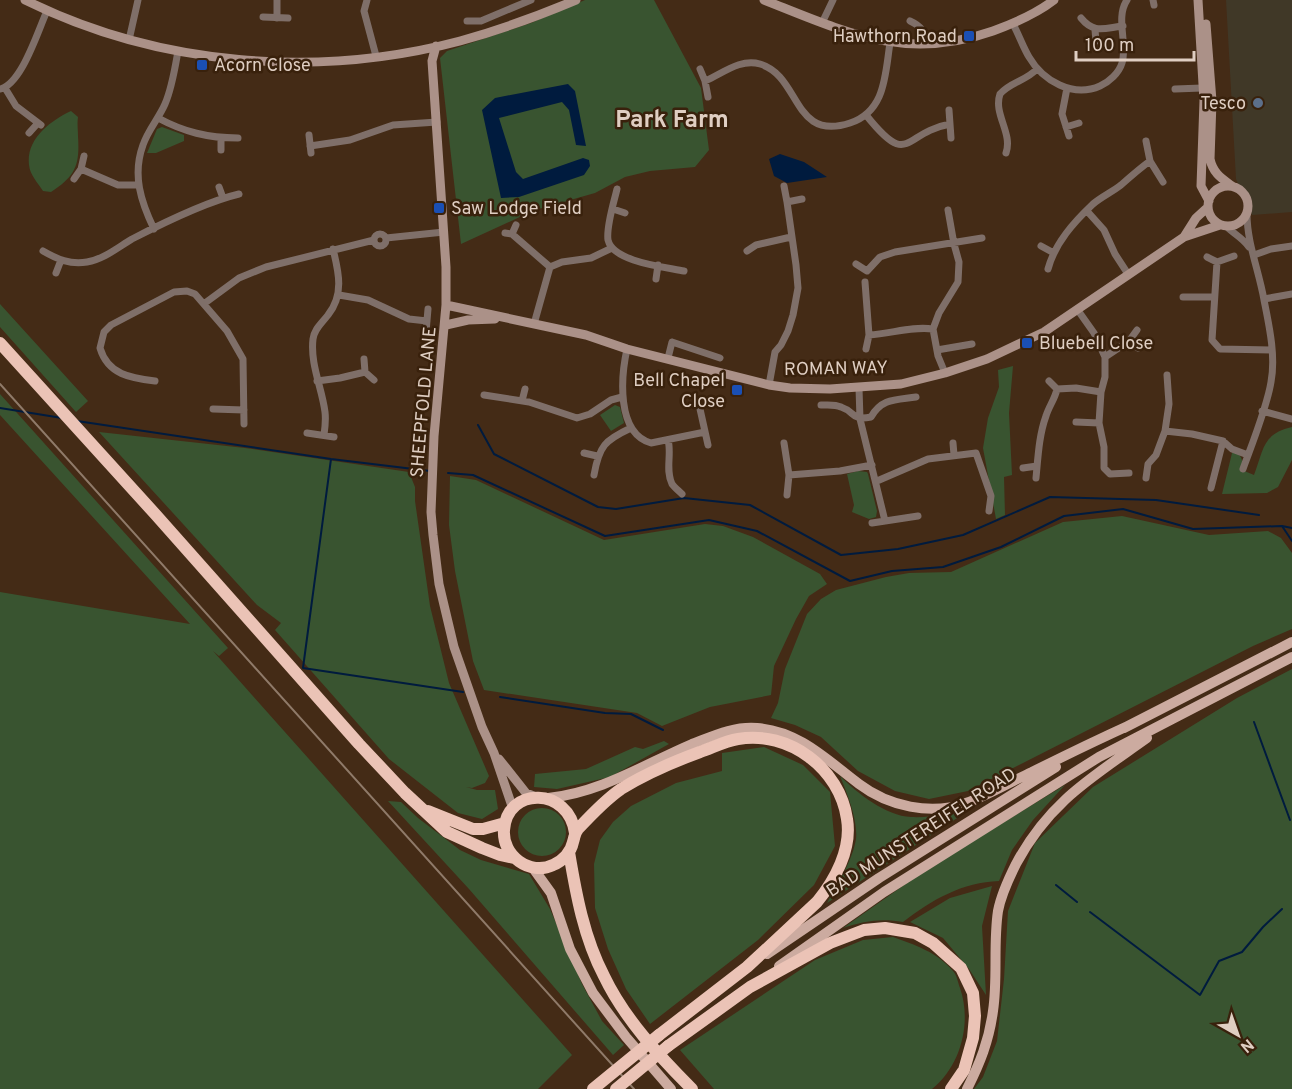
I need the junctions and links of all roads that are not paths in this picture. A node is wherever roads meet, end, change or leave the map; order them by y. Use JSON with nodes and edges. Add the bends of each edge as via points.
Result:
{"nodes":[{"id":1,"x":25,"y":0,"type":"edge"},
{"id":2,"x":138,"y":0,"type":"edge"},
{"id":3,"x":277,"y":0,"type":"edge"},
{"id":4,"x":367,"y":0,"type":"edge"},
{"id":5,"x":531,"y":0,"type":"edge"},
{"id":6,"x":576,"y":0,"type":"edge"},
{"id":7,"x":764,"y":0,"type":"edge"},
{"id":8,"x":833,"y":0,"type":"edge"},
{"id":9,"x":1054,"y":0,"type":"edge"},
{"id":10,"x":1127,"y":0,"type":"edge"},
{"id":11,"x":1198,"y":0,"type":"edge"},
{"id":12,"x":1203,"y":0,"type":"edge"},
{"id":13,"x":47,"y":11,"type":"junction"},
{"id":14,"x":263,"y":17,"type":"dead end"},
{"id":15,"x":277,"y":18,"type":"junction"},
{"id":16,"x":288,"y":18,"type":"dead end"},
{"id":17,"x":1081,"y":18,"type":"dead end"},
{"id":18,"x":467,"y":21,"type":"dead end"},
{"id":19,"x":910,"y":21,"type":"dead end"},
{"id":20,"x":822,"y":23,"type":"junction"},
{"id":21,"x":1013,"y":24,"type":"junction"},
{"id":22,"x":1123,"y":26,"type":"junction"},
{"id":23,"x":1095,"y":30,"type":"junction"},
{"id":24,"x":129,"y":40,"type":"junction"},
{"id":25,"x":1096,"y":41,"type":"dead end"},
{"id":26,"x":890,"y":43,"type":"junction"},
{"id":27,"x":928,"y":44,"type":"junction"},
{"id":28,"x":436,"y":46,"type":"junction"},
{"id":29,"x":178,"y":51,"type":"junction"},
{"id":30,"x":376,"y":56,"type":"junction"},
{"id":31,"x":700,"y":69,"type":"dead end"},
{"id":32,"x":1037,"y":69,"type":"junction"},
{"id":33,"x":705,"y":81,"type":"junction"},
{"id":34,"x":3,"y":88,"type":"edge"},
{"id":35,"x":1067,"y":88,"type":"junction"},
{"id":36,"x":1202,"y":88,"type":"junction"},
{"id":37,"x":1175,"y":89,"type":"dead end"},
{"id":38,"x":708,"y":96,"type":"dead end"},
{"id":39,"x":948,"y":110,"type":"dead end"},
{"id":40,"x":866,"y":115,"type":"junction"},
{"id":41,"x":158,"y":118,"type":"junction"},
{"id":42,"x":437,"y":122,"type":"junction"},
{"id":43,"x":1079,"y":123,"type":"dead end"},
{"id":44,"x":950,"y":124,"type":"junction"},
{"id":45,"x":1066,"y":127,"type":"junction"},
{"id":46,"x":29,"y":134,"type":"dead end"},
{"id":47,"x":309,"y":135,"type":"dead end"},
{"id":48,"x":1069,"y":136,"type":"dead end"},
{"id":49,"x":221,"y":138,"type":"junction"},
{"id":50,"x":238,"y":138,"type":"dead end"},
{"id":51,"x":951,"y":138,"type":"dead end"},
{"id":52,"x":1146,"y":141,"type":"dead end"},
{"id":53,"x":220,"y":150,"type":"dead end"},
{"id":54,"x":1006,"y":153,"type":"dead end"},
{"id":55,"x":84,"y":156,"type":"dead end"},
{"id":56,"x":1150,"y":161,"type":"junction"},
{"id":57,"x":81,"y":169,"type":"junction"},
{"id":58,"x":74,"y":179,"type":"dead end"},
{"id":59,"x":1163,"y":182,"type":"dead end"},
{"id":60,"x":138,"y":185,"type":"junction"},
{"id":61,"x":784,"y":186,"type":"dead end"},
{"id":62,"x":1232,"y":186,"type":"junction"},
{"id":63,"x":219,"y":187,"type":"dead end"},
{"id":64,"x":617,"y":189,"type":"dead end"},
{"id":65,"x":239,"y":194,"type":"dead end"},
{"id":66,"x":223,"y":198,"type":"junction"},
{"id":67,"x":802,"y":199,"type":"dead end"},
{"id":68,"x":787,"y":202,"type":"junction"},
{"id":69,"x":1208,"y":204,"type":"junction"},
{"id":70,"x":613,"y":209,"type":"junction"},
{"id":71,"x":948,"y":210,"type":"dead end"},
{"id":72,"x":1087,"y":211,"type":"junction"},
{"id":73,"x":625,"y":213,"type":"dead end"},
{"id":74,"x":1247,"y":214,"type":"junction"},
{"id":75,"x":516,"y":225,"type":"dead end"},
{"id":76,"x":1223,"y":226,"type":"junction"},
{"id":77,"x":154,"y":229,"type":"junction"},
{"id":78,"x":444,"y":232,"type":"junction"},
{"id":79,"x":791,"y":237,"type":"junction"},
{"id":80,"x":1184,"y":237,"type":"junction"},
{"id":81,"x":982,"y":238,"type":"dead end"},
{"id":82,"x":954,"y":244,"type":"junction"},
{"id":83,"x":1041,"y":246,"type":"dead end"},
{"id":84,"x":1292,"y":246,"type":"edge"},
{"id":85,"x":612,"y":248,"type":"junction"},
{"id":86,"x":333,"y":249,"type":"junction"},
{"id":87,"x":43,"y":251,"type":"dead end"},
{"id":88,"x":747,"y":251,"type":"dead end"},
{"id":89,"x":1052,"y":252,"type":"junction"},
{"id":90,"x":1254,"y":254,"type":"junction"},
{"id":91,"x":1234,"y":256,"type":"dead end"},
{"id":92,"x":1207,"y":257,"type":"dead end"},
{"id":93,"x":61,"y":260,"type":"junction"},
{"id":94,"x":1217,"y":262,"type":"junction"},
{"id":95,"x":856,"y":264,"type":"dead end"},
{"id":96,"x":658,"y":265,"type":"junction"},
{"id":97,"x":550,"y":267,"type":"junction"},
{"id":98,"x":1048,"y":269,"type":"dead end"},
{"id":99,"x":684,"y":271,"type":"dead end"},
{"id":100,"x":56,"y":273,"type":"dead end"},
{"id":101,"x":1128,"y":274,"type":"junction"},
{"id":102,"x":656,"y":279,"type":"dead end"},
{"id":103,"x":865,"y":282,"type":"dead end"},
{"id":104,"x":1292,"y":294,"type":"edge"},
{"id":105,"x":339,"y":295,"type":"junction"},
{"id":106,"x":1182,"y":297,"type":"dead end"},
{"id":107,"x":1213,"y":297,"type":"junction"},
{"id":108,"x":1264,"y":299,"type":"junction"},
{"id":109,"x":205,"y":303,"type":"junction"},
{"id":110,"x":447,"y":305,"type":"junction"},
{"id":111,"x":428,"y":309,"type":"dead end"},
{"id":112,"x":1077,"y":309,"type":"junction"},
{"id":113,"x":503,"y":318,"type":"junction"},
{"id":114,"x":427,"y":321,"type":"junction"},
{"id":115,"x":534,"y":324,"type":"junction"},
{"id":116,"x":446,"y":325,"type":"junction"},
{"id":117,"x":933,"y":329,"type":"junction"},
{"id":118,"x":1137,"y":330,"type":"dead end"},
{"id":119,"x":426,"y":332,"type":"dead end"},
{"id":120,"x":869,"y":335,"type":"junction"},
{"id":121,"x":1129,"y":341,"type":"junction"},
{"id":122,"x":0,"y":343,"type":"edge"},
{"id":123,"x":972,"y":344,"type":"dead end"},
{"id":124,"x":1138,"y":348,"type":"dead end"},
{"id":125,"x":627,"y":349,"type":"junction"},
{"id":126,"x":866,"y":349,"type":"dead end"},
{"id":127,"x":937,"y":350,"type":"junction"},
{"id":128,"x":1271,"y":350,"type":"junction"},
{"id":129,"x":1105,"y":357,"type":"junction"},
{"id":130,"x":668,"y":358,"type":"junction"},
{"id":131,"x":720,"y":358,"type":"dead end"},
{"id":132,"x":364,"y":359,"type":"dead end"},
{"id":133,"x":365,"y":372,"type":"junction"},
{"id":134,"x":945,"y":374,"type":"junction"},
{"id":135,"x":1167,"y":375,"type":"dead end"},
{"id":136,"x":374,"y":380,"type":"dead end"},
{"id":137,"x":155,"y":381,"type":"dead end"},
{"id":138,"x":317,"y":381,"type":"junction"},
{"id":139,"x":1049,"y":381,"type":"dead end"},
{"id":140,"x":769,"y":385,"type":"junction"},
{"id":141,"x":859,"y":388,"type":"junction"},
{"id":142,"x":525,"y":389,"type":"dead end"},
{"id":143,"x":1057,"y":389,"type":"junction"},
{"id":144,"x":1101,"y":392,"type":"junction"},
{"id":145,"x":484,"y":395,"type":"dead end"},
{"id":146,"x":622,"y":397,"type":"junction"},
{"id":147,"x":916,"y":397,"type":"dead end"},
{"id":148,"x":522,"y":400,"type":"junction"},
{"id":149,"x":821,"y":405,"type":"dead end"},
{"id":150,"x":213,"y":409,"type":"dead end"},
{"id":151,"x":700,"y":409,"type":"dead end"},
{"id":152,"x":244,"y":410,"type":"junction"},
{"id":153,"x":1262,"y":411,"type":"junction"},
{"id":154,"x":860,"y":419,"type":"junction"},
{"id":155,"x":1292,"y":419,"type":"edge"},
{"id":156,"x":1076,"y":422,"type":"dead end"},
{"id":157,"x":1099,"y":423,"type":"junction"},
{"id":158,"x":244,"y":424,"type":"dead end"},
{"id":159,"x":632,"y":428,"type":"junction"},
{"id":160,"x":1165,"y":431,"type":"junction"},
{"id":161,"x":705,"y":432,"type":"junction"},
{"id":162,"x":307,"y":433,"type":"dead end"},
{"id":163,"x":324,"y":435,"type":"junction"},
{"id":164,"x":334,"y":436,"type":"dead end"},
{"id":165,"x":668,"y":440,"type":"junction"},
{"id":166,"x":1224,"y":441,"type":"junction"},
{"id":167,"x":784,"y":443,"type":"dead end"},
{"id":168,"x":953,"y":443,"type":"dead end"},
{"id":169,"x":708,"y":445,"type":"dead end"},
{"id":170,"x":584,"y":453,"type":"dead end"},
{"id":171,"x":954,"y":455,"type":"junction"},
{"id":172,"x":1248,"y":455,"type":"junction"},
{"id":173,"x":597,"y":456,"type":"junction"},
{"id":174,"x":872,"y":465,"type":"junction"},
{"id":175,"x":1037,"y":466,"type":"junction"},
{"id":176,"x":1023,"y":468,"type":"dead end"},
{"id":177,"x":1243,"y":469,"type":"dead end"},
{"id":178,"x":1129,"y":473,"type":"dead end"},
{"id":179,"x":594,"y":475,"type":"dead end"},
{"id":180,"x":789,"y":475,"type":"junction"},
{"id":181,"x":1036,"y":478,"type":"dead end"},
{"id":182,"x":1146,"y":478,"type":"dead end"},
{"id":183,"x":877,"y":481,"type":"junction"},
{"id":184,"x":1211,"y":488,"type":"dead end"},
{"id":185,"x":682,"y":494,"type":"dead end"},
{"id":186,"x":787,"y":495,"type":"dead end"},
{"id":187,"x":989,"y":511,"type":"dead end"},
{"id":188,"x":918,"y":516,"type":"dead end"},
{"id":189,"x":885,"y":521,"type":"junction"},
{"id":190,"x":872,"y":523,"type":"dead end"},
{"id":191,"x":1292,"y":642,"type":"edge"},
{"id":192,"x":1292,"y":657,"type":"edge"},
{"id":193,"x":1179,"y":716,"type":"junction"},
{"id":194,"x":1130,"y":725,"type":"junction"},
{"id":195,"x":494,"y":753,"type":"junction"},
{"id":196,"x":542,"y":798,"type":"junction"},
{"id":197,"x":424,"y":809,"type":"junction"},
{"id":198,"x":513,"y":809,"type":"junction"},
{"id":199,"x":505,"y":823,"type":"junction"},
{"id":200,"x":575,"y":832,"type":"junction"},
{"id":201,"x":569,"y":852,"type":"junction"},
{"id":202,"x":514,"y":858,"type":"junction"},
{"id":203,"x":533,"y":868,"type":"junction"},
{"id":204,"x":747,"y":967,"type":"junction"},
{"id":205,"x":750,"y":987,"type":"junction"},
{"id":206,"x":593,"y":1089,"type":"edge"},
{"id":207,"x":616,"y":1089,"type":"edge"},
{"id":208,"x":671,"y":1089,"type":"edge"},
{"id":209,"x":692,"y":1089,"type":"edge"},
{"id":210,"x":951,"y":1089,"type":"edge"},
{"id":211,"x":967,"y":1089,"type":"edge"}],
"edges":[{"from":1,"to":13,"type":"street"},
{"from":2,"to":24,"type":"street"},
{"from":3,"to":15,"type":"street"},
{"from":4,"to":30,"type":"street","via":[[364,11]]},
{"from":5,"to":18,"type":"street","via":[[481,21]]},
{"from":6,"to":28,"type":"street","via":[[514,25]]},
{"from":7,"to":20,"type":"street"},
{"from":8,"to":20,"type":"street"},
{"from":9,"to":21,"type":"street"},
{"from":10,"to":22,"type":"street"},
{"from":11,"to":36,"type":"street"},
{"from":12,"to":62,"type":"street","via":[[1211,79],[1210,159],[1218,177]]},
{"from":13,"to":24,"type":"street"},
{"from":13,"to":34,"type":"street","via":[[20,71]]},
{"from":14,"to":15,"type":"street"},
{"from":15,"to":16,"type":"street"},
{"from":17,"to":23,"type":"street"},
{"from":19,"to":27,"type":"street","via":[[924,31]]},
{"from":20,"to":26,"type":"street"},
{"from":21,"to":27,"type":"street","via":[[966,40]]},
{"from":21,"to":32,"type":"street"},
{"from":22,"to":23,"type":"street"},
{"from":22,"to":35,"type":"street","via":[[1124,54],[1113,78],[1096,88]]},
{"from":23,"to":25,"type":"street"},
{"from":24,"to":29,"type":"street"},
{"from":26,"to":27,"type":"street"},
{"from":26,"to":40,"type":"street","via":[[883,88]]},
{"from":28,"to":30,"type":"street"},
{"from":28,"to":42,"type":"street","name":"SHEEPFOLD LANE","via":[[432,61]]},
{"from":29,"to":30,"type":"street","via":[[268,61]]},
{"from":29,"to":41,"type":"street","via":[[169,92]]},
{"from":31,"to":33,"type":"street"},
{"from":32,"to":35,"type":"street"},
{"from":32,"to":54,"type":"street","via":[[1000,94],[998,105],[1008,140]]},
{"from":33,"to":38,"type":"street"},
{"from":33,"to":40,"type":"street","via":[[740,64],[758,63],[778,73],[805,115],[820,125],[841,125]]},
{"from":34,"to":46,"type":"street","via":[[16,106],[39,124]]},
{"from":35,"to":45,"type":"street","via":[[1062,114]]},
{"from":36,"to":37,"type":"street"},
{"from":36,"to":69,"type":"street","via":[[1201,186]]},
{"from":39,"to":44,"type":"street"},
{"from":40,"to":44,"type":"street","via":[[887,140],[899,144],[911,143]]},
{"from":41,"to":49,"type":"street","via":[[183,131]]},
{"from":41,"to":60,"type":"street","via":[[143,145]]},
{"from":42,"to":47,"type":"street","via":[[393,125],[310,149]]},
{"from":42,"to":78,"type":"street","name":"SHEEPFOLD LANE"},
{"from":43,"to":45,"type":"street"},
{"from":44,"to":51,"type":"street"},
{"from":45,"to":48,"type":"street"},
{"from":49,"to":50,"type":"street"},
{"from":49,"to":53,"type":"street"},
{"from":52,"to":56,"type":"street"},
{"from":55,"to":57,"type":"street"},
{"from":56,"to":59,"type":"street"},
{"from":56,"to":72,"type":"street"},
{"from":57,"to":58,"type":"street"},
{"from":57,"to":60,"type":"street","via":[[118,185]]},
{"from":60,"to":77,"type":"street"},
{"from":61,"to":68,"type":"street"},
{"from":62,"to":69,"type":"street","via":[[1218,189]]},
{"from":62,"to":74,"type":"street","via":[[1247,198]]},
{"from":63,"to":66,"type":"street"},
{"from":64,"to":70,"type":"street"},
{"from":65,"to":66,"type":"street"},
{"from":66,"to":77,"type":"street"},
{"from":67,"to":68,"type":"street"},
{"from":68,"to":79,"type":"street"},
{"from":69,"to":76,"type":"street","via":[[1213,220]]},
{"from":69,"to":80,"type":"street","name":"ROMAN WAY"},
{"from":70,"to":73,"type":"street"},
{"from":70,"to":85,"type":"street","via":[[608,231]]},
{"from":71,"to":82,"type":"street"},
{"from":72,"to":89,"type":"street"},
{"from":72,"to":101,"type":"street","via":[[1104,230]]},
{"from":74,"to":76,"type":"street","via":[[1240,223]]},
{"from":74,"to":90,"type":"street"},
{"from":75,"to":97,"type":"street","via":[[508,233]]},
{"from":76,"to":80,"type":"street","name":"ROMAN WAY"},
{"from":76,"to":90,"type":"street","via":[[1240,236]]},
{"from":77,"to":93,"type":"street","via":[[98,259],[78,263]]},
{"from":78,"to":86,"type":"street","via":[[386,238],[380,233],[374,240]]},
{"from":78,"to":110,"type":"street","name":"SHEEPFOLD LANE"},
{"from":79,"to":88,"type":"street"},
{"from":79,"to":140,"type":"street","via":[[797,273],[796,302],[788,331],[775,352]]},
{"from":80,"to":101,"type":"street","name":"ROMAN WAY"},
{"from":81,"to":82,"type":"street"},
{"from":82,"to":95,"type":"street","via":[[895,252],[880,257],[867,271]]},
{"from":82,"to":117,"type":"street","via":[[959,262],[958,282]]},
{"from":83,"to":89,"type":"street"},
{"from":84,"to":90,"type":"street"},
{"from":85,"to":96,"type":"street","via":[[625,257]]},
{"from":85,"to":97,"type":"street","via":[[591,258]]},
{"from":86,"to":105,"type":"street"},
{"from":86,"to":109,"type":"street","via":[[247,274]]},
{"from":87,"to":93,"type":"street"},
{"from":89,"to":98,"type":"street"},
{"from":90,"to":108,"type":"street"},
{"from":91,"to":94,"type":"street"},
{"from":92,"to":94,"type":"street"},
{"from":93,"to":100,"type":"street"},
{"from":94,"to":107,"type":"street"},
{"from":96,"to":99,"type":"street"},
{"from":96,"to":102,"type":"street"},
{"from":97,"to":115,"type":"street"},
{"from":101,"to":112,"type":"street","name":"ROMAN WAY"},
{"from":103,"to":120,"type":"street"},
{"from":104,"to":108,"type":"street"},
{"from":105,"to":114,"type":"street","via":[[368,300],[409,319]]},
{"from":105,"to":138,"type":"street","via":[[314,334]]},
{"from":106,"to":107,"type":"street"},
{"from":107,"to":128,"type":"street","via":[[1212,340],[1220,350]]},
{"from":108,"to":128,"type":"street"},
{"from":109,"to":137,"type":"street","via":[[195,294],[180,291],[104,332],[100,348],[107,363],[123,375]]},
{"from":109,"to":152,"type":"street","via":[[243,359]]},
{"from":110,"to":113,"type":"street","name":"ROMAN WAY"},
{"from":110,"to":116,"type":"street","name":"SHEEPFOLD LANE"},
{"from":111,"to":114,"type":"street"},
{"from":112,"to":129,"type":"street"},
{"from":112,"to":134,"type":"street","name":"ROMAN WAY","via":[[1044,332]]},
{"from":113,"to":115,"type":"street","name":"ROMAN WAY"},
{"from":113,"to":116,"type":"street","name":"ROMAN WAY"},
{"from":114,"to":119,"type":"street"},
{"from":115,"to":125,"type":"street","name":"ROMAN WAY"},
{"from":116,"to":195,"type":"street","name":"SHEEPFOLD LANE","via":[[434,436],[433,535],[439,584],[454,647]]},
{"from":117,"to":120,"type":"street","via":[[911,328]]},
{"from":117,"to":127,"type":"street"},
{"from":118,"to":121,"type":"street"},
{"from":120,"to":126,"type":"street"},
{"from":121,"to":124,"type":"street"},
{"from":121,"to":129,"type":"street"},
{"from":122,"to":197,"type":"highway","via":[[358,744]]},
{"from":123,"to":127,"type":"street"},
{"from":125,"to":130,"type":"street","name":"ROMAN WAY"},
{"from":125,"to":146,"type":"street"},
{"from":127,"to":134,"type":"street"},
{"from":128,"to":153,"type":"street","via":[[1271,381]]},
{"from":129,"to":144,"type":"street"},
{"from":130,"to":131,"type":"street","via":[[672,342]]},
{"from":130,"to":140,"type":"street","name":"ROMAN WAY"},
{"from":132,"to":133,"type":"street"},
{"from":133,"to":136,"type":"street"},
{"from":133,"to":138,"type":"street"},
{"from":134,"to":141,"type":"street","name":"ROMAN WAY"},
{"from":135,"to":160,"type":"street","via":[[1169,404]]},
{"from":138,"to":163,"type":"street","via":[[325,412]]},
{"from":139,"to":143,"type":"street"},
{"from":140,"to":141,"type":"street","name":"ROMAN WAY"},
{"from":141,"to":154,"type":"street"},
{"from":142,"to":148,"type":"street"},
{"from":143,"to":144,"type":"street"},
{"from":143,"to":175,"type":"street","via":[[1046,413]]},
{"from":144,"to":157,"type":"street"},
{"from":145,"to":148,"type":"street"},
{"from":146,"to":148,"type":"street","via":[[577,418]]},
{"from":146,"to":159,"type":"street"},
{"from":147,"to":154,"type":"street","via":[[883,403],[871,417]]},
{"from":149,"to":154,"type":"street","via":[[841,407]]},
{"from":150,"to":152,"type":"street"},
{"from":151,"to":161,"type":"street"},
{"from":152,"to":158,"type":"street"},
{"from":153,"to":155,"type":"street"},
{"from":153,"to":172,"type":"street"},
{"from":154,"to":174,"type":"street"},
{"from":156,"to":157,"type":"street"},
{"from":157,"to":178,"type":"street","via":[[1104,468],[1110,474]]},
{"from":159,"to":165,"type":"street","via":[[644,441]]},
{"from":159,"to":173,"type":"street","via":[[612,438]]},
{"from":160,"to":166,"type":"street"},
{"from":160,"to":182,"type":"street","via":[[1148,464]]},
{"from":161,"to":165,"type":"street"},
{"from":161,"to":169,"type":"street"},
{"from":162,"to":163,"type":"street"},
{"from":163,"to":164,"type":"street"},
{"from":165,"to":185,"type":"street","via":[[672,483]]},
{"from":166,"to":172,"type":"street"},
{"from":166,"to":184,"type":"street"},
{"from":167,"to":180,"type":"street"},
{"from":168,"to":171,"type":"street"},
{"from":170,"to":173,"type":"street"},
{"from":171,"to":183,"type":"street","via":[[928,459]]},
{"from":171,"to":187,"type":"street","via":[[976,453],[991,496]]},
{"from":172,"to":177,"type":"street"},
{"from":173,"to":179,"type":"street"},
{"from":174,"to":180,"type":"street"},
{"from":174,"to":183,"type":"street"},
{"from":175,"to":176,"type":"street"},
{"from":175,"to":181,"type":"street"},
{"from":180,"to":186,"type":"street"},
{"from":183,"to":189,"type":"street"},
{"from":188,"to":189,"type":"street"},
{"from":189,"to":190,"type":"street"},
{"from":191,"to":194,"type":"main road","name":"BAD MUNSTEREIFEL ROAD"},
{"from":192,"to":193,"type":"main road","name":"BAD MUNSTEREIFEL ROAD"},
{"from":193,"to":205,"type":"main road","name":"BAD MUNSTEREIFEL ROAD","via":[[1099,757],[975,834],[884,892]]},
{"from":193,"to":211,"type":"main road","via":[[1065,798],[1027,844],[1011,874],[999,910],[993,1011],[985,1054]]},
{"from":194,"to":196,"type":"main road","via":[[976,799],[945,808],[917,808],[888,801],[860,785],[814,748],[788,734],[758,728],[732,729],[593,788],[564,797]]},
{"from":194,"to":204,"type":"main road","name":"BAD MUNSTEREIFEL ROAD","via":[[1037,778]]},
{"from":195,"to":196,"type":"street","name":"SHEEPFOLD LANE","via":[[526,793]]},
{"from":195,"to":198,"type":"street","name":"SHEEPFOLD LANE"},
{"from":196,"to":198,"type":"highway","via":[[520,803]]},
{"from":196,"to":200,"type":"highway","via":[[564,807]]},
{"from":197,"to":199,"type":"highway","via":[[473,829]]},
{"from":197,"to":202,"type":"highway","via":[[447,832]]},
{"from":198,"to":199,"type":"highway"},
{"from":199,"to":202,"type":"highway","via":[[505,842]]},
{"from":200,"to":201,"type":"highway"},
{"from":200,"to":204,"type":"highway","via":[[621,790],[680,760],[738,739],[761,738],[787,744],[809,756],[829,774],[842,799],[848,821],[842,862],[817,902]]},
{"from":201,"to":203,"type":"highway","via":[[553,865]]},
{"from":201,"to":209,"type":"highway","via":[[577,897],[604,976],[638,1028]]},
{"from":202,"to":203,"type":"highway"},
{"from":203,"to":208,"type":"main road","via":[[551,893],[570,949],[593,993]]},
{"from":204,"to":206,"type":"highway","name":"BAD MUNSTEREIFEL ROAD","bridge":true},
{"from":205,"to":207,"type":"highway","name":"BAD MUNSTEREIFEL ROAD","bridge":true},
{"from":205,"to":210,"type":"highway","via":[[830,943],[864,930],[885,928],[915,933],[962,968],[973,993],[973,1038],[964,1070]]}]}
